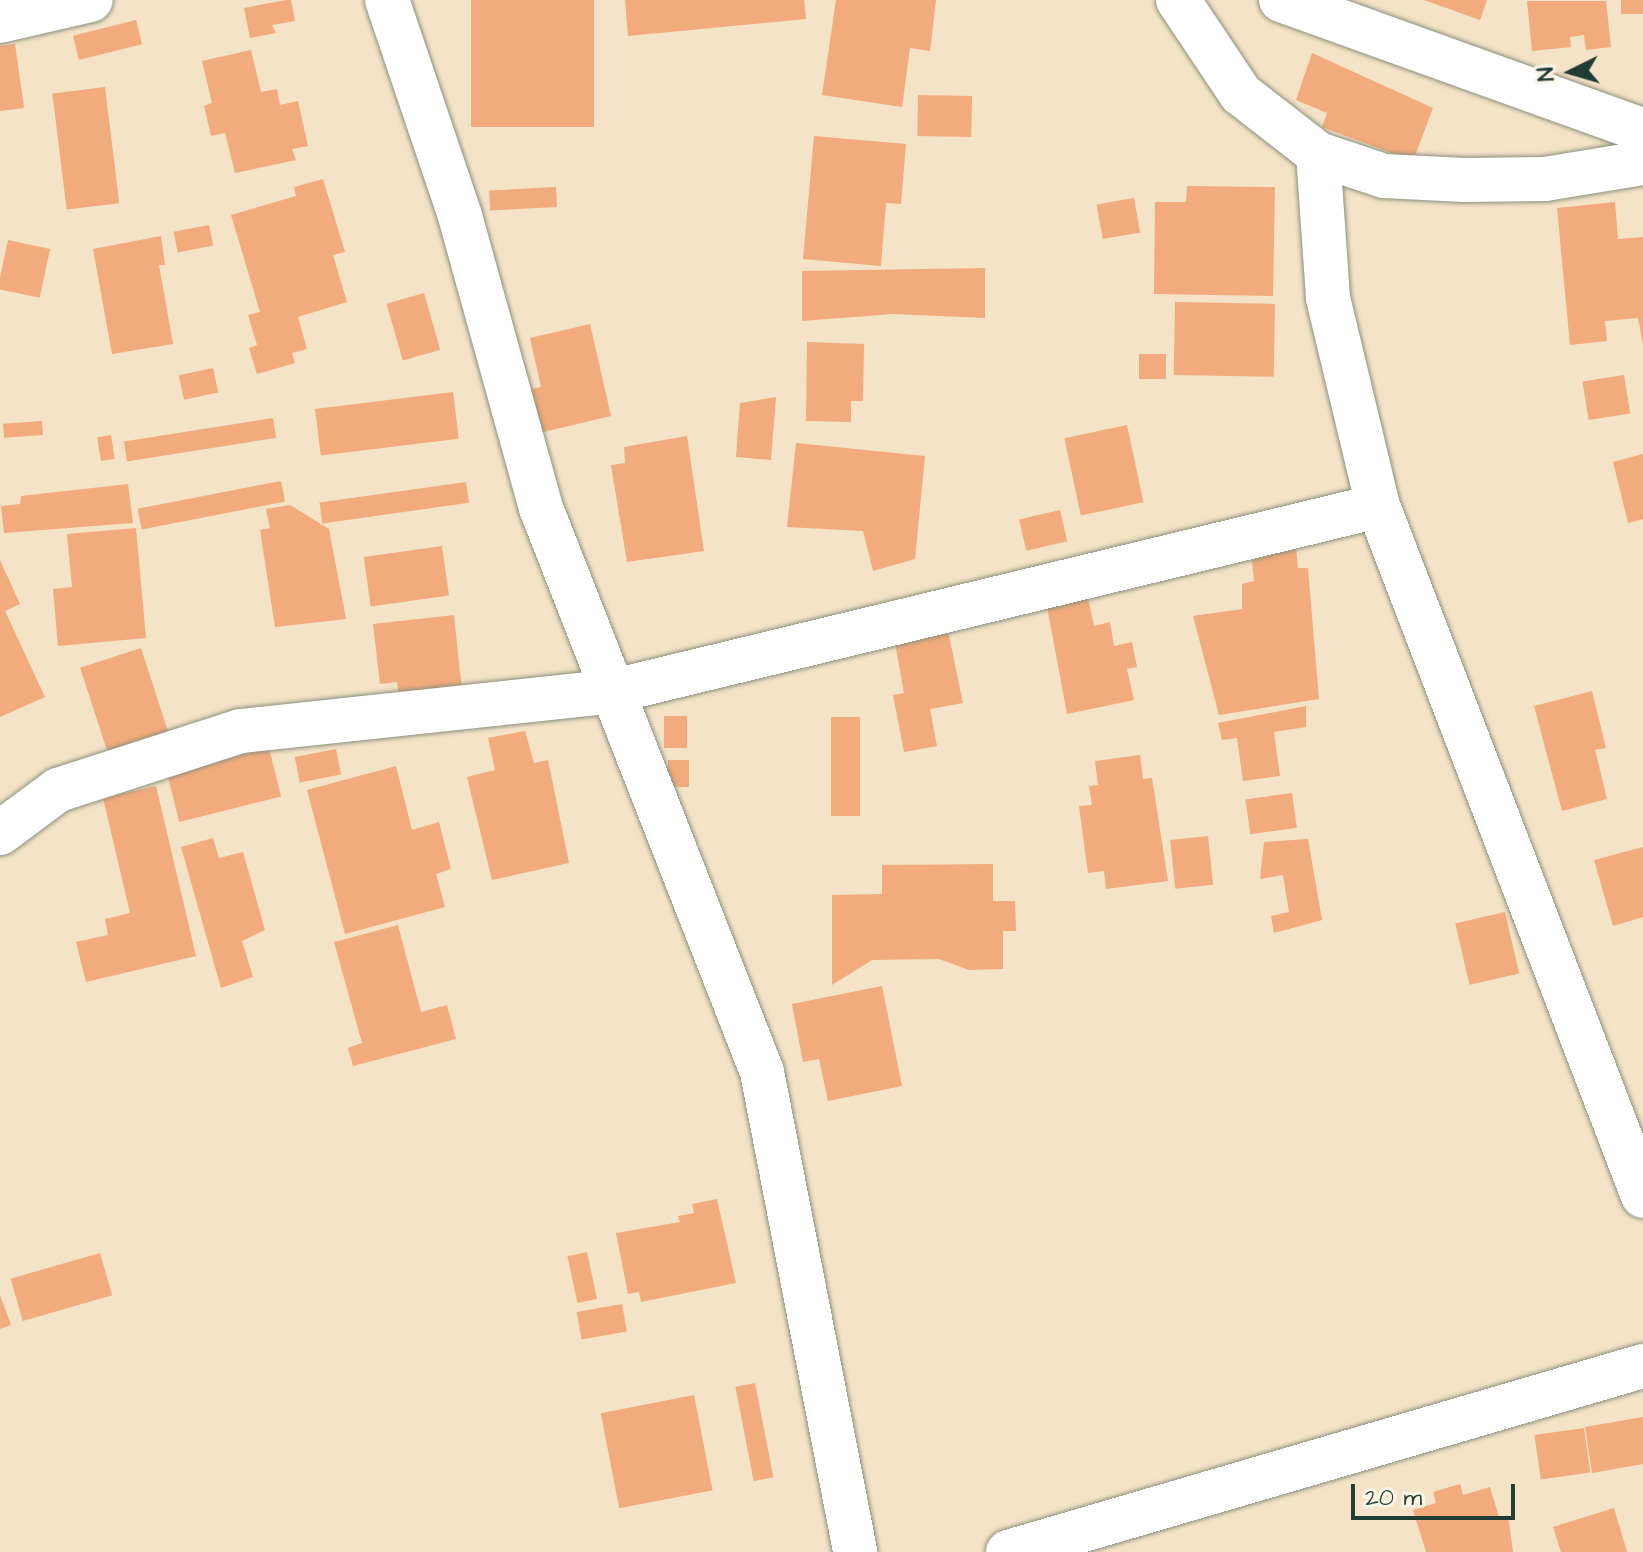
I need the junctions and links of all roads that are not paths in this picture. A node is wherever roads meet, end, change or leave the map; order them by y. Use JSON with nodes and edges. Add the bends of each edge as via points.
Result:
{"nodes":[{"id":1,"x":91,"y":0,"type":"edge"},
{"id":2,"x":387,"y":0,"type":"edge"},
{"id":3,"x":1178,"y":0,"type":"edge"},
{"id":4,"x":1281,"y":0,"type":"edge"},
{"id":5,"x":0,"y":21,"type":"edge"},
{"id":6,"x":1643,"y":130,"type":"edge"},
{"id":7,"x":1318,"y":154,"type":"junction"},
{"id":8,"x":1643,"y":163,"type":"edge"},
{"id":9,"x":1378,"y":506,"type":"junction"},
{"id":10,"x":614,"y":691,"type":"junction"},
{"id":11,"x":0,"y":833,"type":"edge"},
{"id":12,"x":1643,"y":1196,"type":"edge"},
{"id":13,"x":1643,"y":1366,"type":"edge"},
{"id":14,"x":855,"y":1552,"type":"edge"},
{"id":15,"x":1008,"y":1552,"type":"edge"}],
"edges":[{"from":1,"to":5,"type":"street"},
{"from":2,"to":10,"type":"street","via":[[460,216],[541,508]]},
{"from":3,"to":7,"type":"street","via":[[1241,94]]},
{"from":4,"to":6,"type":"street"},
{"from":7,"to":8,"type":"street","via":[[1384,176],[1464,180],[1545,179]]},
{"from":7,"to":9,"type":"street","via":[[1328,298]]},
{"from":9,"to":10,"type":"street"},
{"from":9,"to":12,"type":"street"},
{"from":10,"to":11,"type":"street","via":[[241,731],[58,790]]},
{"from":10,"to":14,"type":"street","via":[[762,1072]]},
{"from":13,"to":15,"type":"street"}]}
